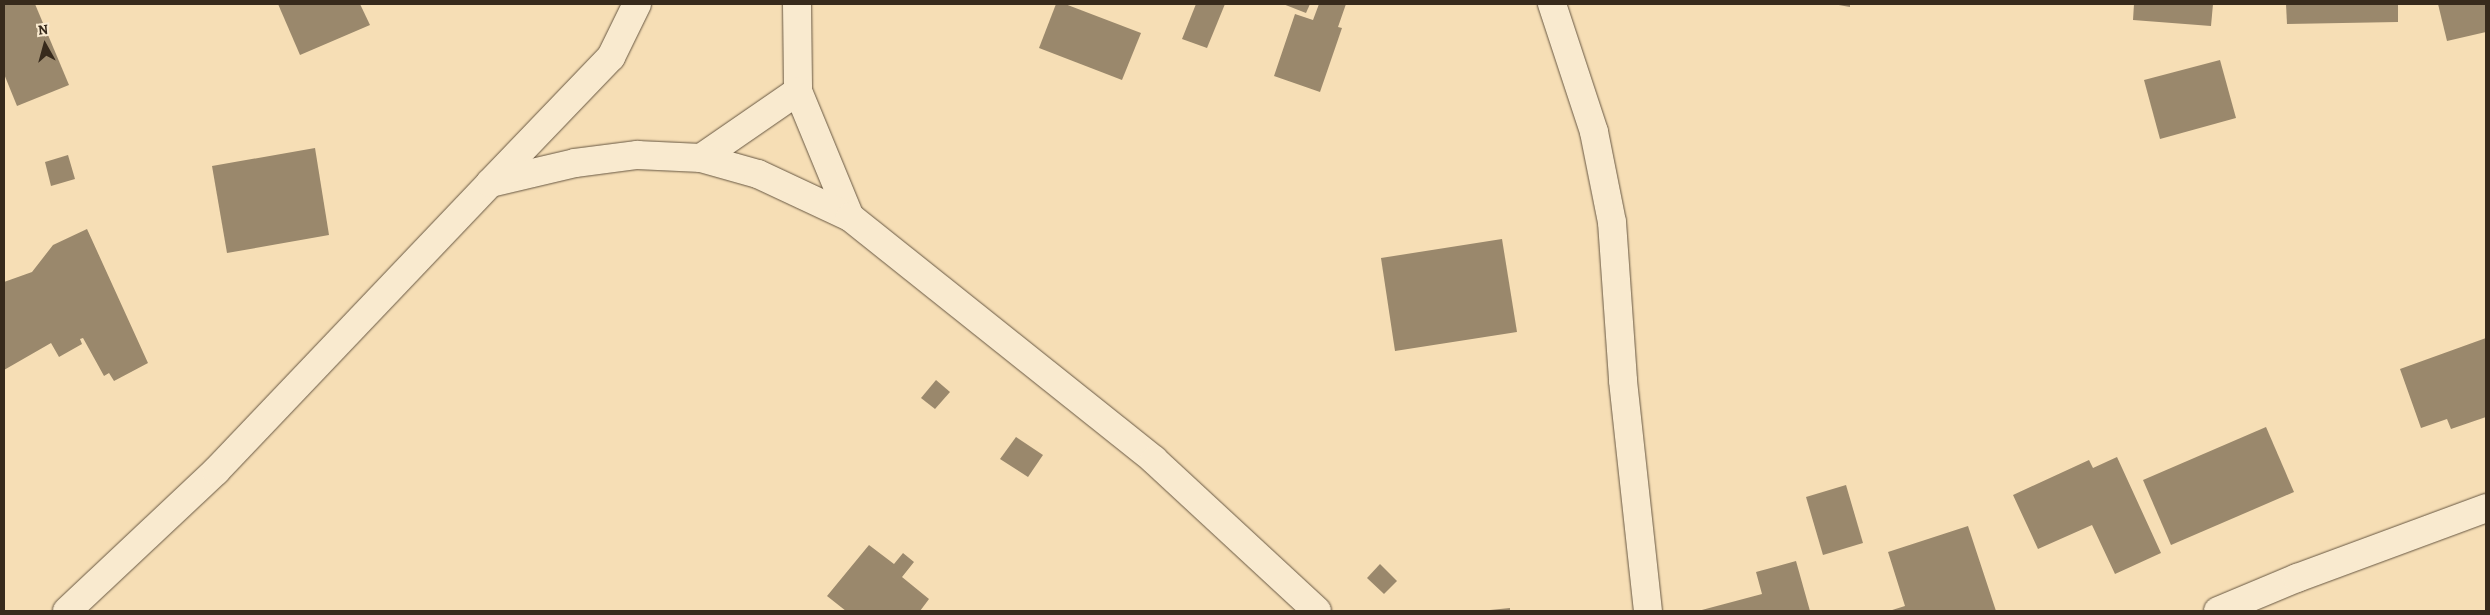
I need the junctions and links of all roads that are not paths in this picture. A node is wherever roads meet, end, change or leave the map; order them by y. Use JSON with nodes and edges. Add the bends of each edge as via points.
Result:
{"nodes":[{"id":1,"x":637,"y":4,"type":"edge"},
{"id":2,"x":797,"y":4,"type":"edge"},
{"id":3,"x":1552,"y":4,"type":"edge"},
{"id":4,"x":798,"y":91,"type":"junction"},
{"id":5,"x":701,"y":158,"type":"junction"},
{"id":6,"x":490,"y":183,"type":"junction"},
{"id":7,"x":850,"y":217,"type":"junction"},
{"id":8,"x":2486,"y":508,"type":"edge"},
{"id":9,"x":66,"y":611,"type":"edge"},
{"id":10,"x":1317,"y":611,"type":"edge"},
{"id":11,"x":1648,"y":611,"type":"edge"},
{"id":12,"x":2218,"y":611,"type":"edge"}],
"edges":[{"from":1,"to":6,"type":"street","via":[[611,57]]},
{"from":2,"to":4,"type":"street"},
{"from":3,"to":11,"type":"street","via":[[1594,132],[1612,222],[1623,381]]},
{"from":4,"to":5,"type":"street"},
{"from":4,"to":7,"type":"street"},
{"from":5,"to":6,"type":"street","via":[[637,155],[575,163]]},
{"from":5,"to":7,"type":"street","via":[[758,174]]},
{"from":6,"to":9,"type":"street","via":[[216,471]]},
{"from":7,"to":10,"type":"street","via":[[1154,460]]},
{"from":8,"to":12,"type":"street"}]}
